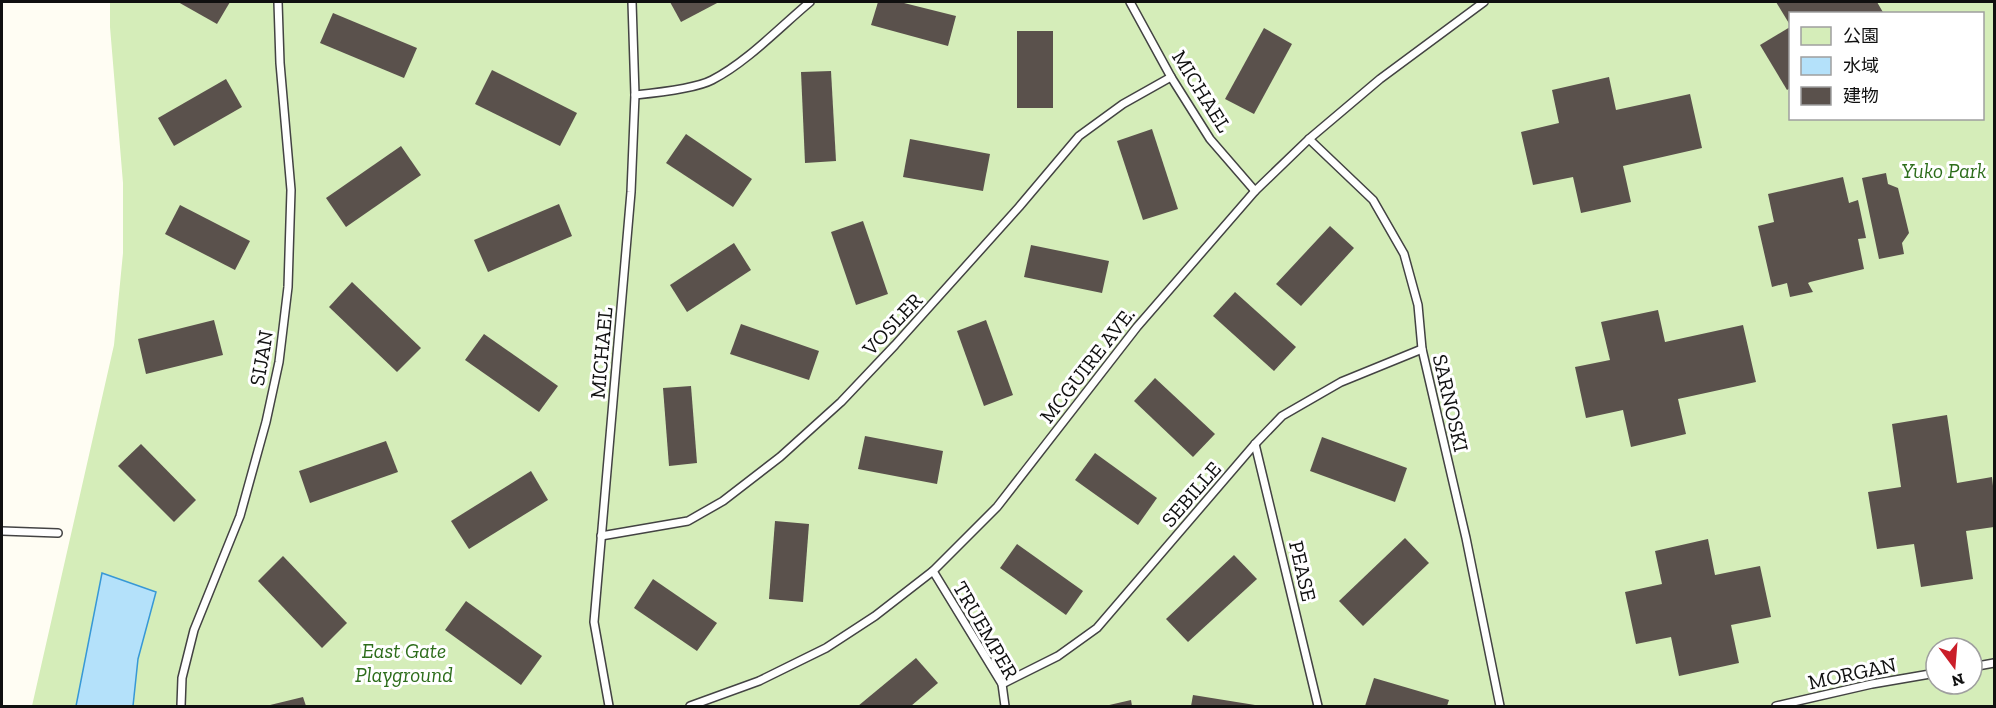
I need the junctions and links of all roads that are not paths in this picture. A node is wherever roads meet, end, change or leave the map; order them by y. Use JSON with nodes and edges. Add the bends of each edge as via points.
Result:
{"nodes":[{"id":1,"x":278,"y":2,"type":"edge"},
{"id":2,"x":632,"y":2,"type":"edge"},
{"id":3,"x":810,"y":2,"type":"edge"},
{"id":4,"x":1130,"y":2,"type":"edge"},
{"id":5,"x":1484,"y":2,"type":"edge"},
{"id":6,"x":1172,"y":77,"type":"junction"},
{"id":7,"x":635,"y":95,"type":"junction"},
{"id":8,"x":1309,"y":139,"type":"junction"},
{"id":9,"x":1255,"y":191,"type":"junction"},
{"id":10,"x":1422,"y":349,"type":"junction"},
{"id":11,"x":1255,"y":444,"type":"junction"},
{"id":12,"x":2,"y":531,"type":"edge"},
{"id":13,"x":58,"y":533,"type":"dead end"},
{"id":14,"x":601,"y":536,"type":"junction"},
{"id":15,"x":933,"y":571,"type":"junction"},
{"id":16,"x":1924,"y":675,"type":"edge"},
{"id":17,"x":1002,"y":684,"type":"junction"},
{"id":18,"x":181,"y":706,"type":"edge"},
{"id":19,"x":609,"y":706,"type":"edge"},
{"id":20,"x":690,"y":706,"type":"edge"},
{"id":21,"x":1005,"y":706,"type":"edge"},
{"id":22,"x":1318,"y":706,"type":"edge"},
{"id":23,"x":1500,"y":706,"type":"edge"},
{"id":24,"x":1776,"y":706,"type":"edge"}],
"edges":[{"from":1,"to":18,"type":"lane","name":"SIJAN","via":[[291,190],[288,287],[279,362],[240,516],[194,630],[182,678]]},
{"from":2,"to":7,"type":"lane","name":"MICHAEL"},
{"from":3,"to":7,"type":"lane","via":[[739,62],[710,81]]},
{"from":4,"to":6,"type":"lane","name":"MICHAEL"},
{"from":5,"to":8,"type":"lane","name":"MCGUIRE AVE.","via":[[1380,79]]},
{"from":6,"to":9,"type":"lane","name":"MICHAEL","via":[[1210,139]]},
{"from":6,"to":14,"type":"lane","name":"VOSLER","via":[[1123,104],[1079,136],[895,345],[841,402],[780,457],[723,501],[688,521]]},
{"from":7,"to":14,"type":"lane","name":"MICHAEL","via":[[632,192]]},
{"from":8,"to":9,"type":"lane","name":"MCGUIRE AVE."},
{"from":8,"to":10,"type":"lane","name":"SARNOSKI","via":[[1373,200],[1404,254],[1418,305]]},
{"from":9,"to":15,"type":"lane","name":"MCGUIRE AVE.","via":[[1137,327],[997,507]]},
{"from":10,"to":11,"type":"lane","name":"SEBILLE","via":[[1341,382],[1282,416]]},
{"from":10,"to":23,"type":"lane","name":"SARNOSKI"},
{"from":11,"to":17,"type":"lane","name":"SEBILLE","via":[[1097,628],[1058,656]]},
{"from":11,"to":22,"type":"lane","name":"PEASE"},
{"from":12,"to":13,"type":"lane"},
{"from":14,"to":19,"type":"lane","name":"MICHAEL","via":[[594,622]]},
{"from":15,"to":17,"type":"lane","name":"TRUEMPER"},
{"from":15,"to":20,"type":"lane","name":"MCGUIRE AVE.","via":[[826,648],[759,681]]},
{"from":16,"to":24,"type":"lane","name":"MORGAN"},
{"from":17,"to":21,"type":"lane","name":"TRUEMPER"}]}
